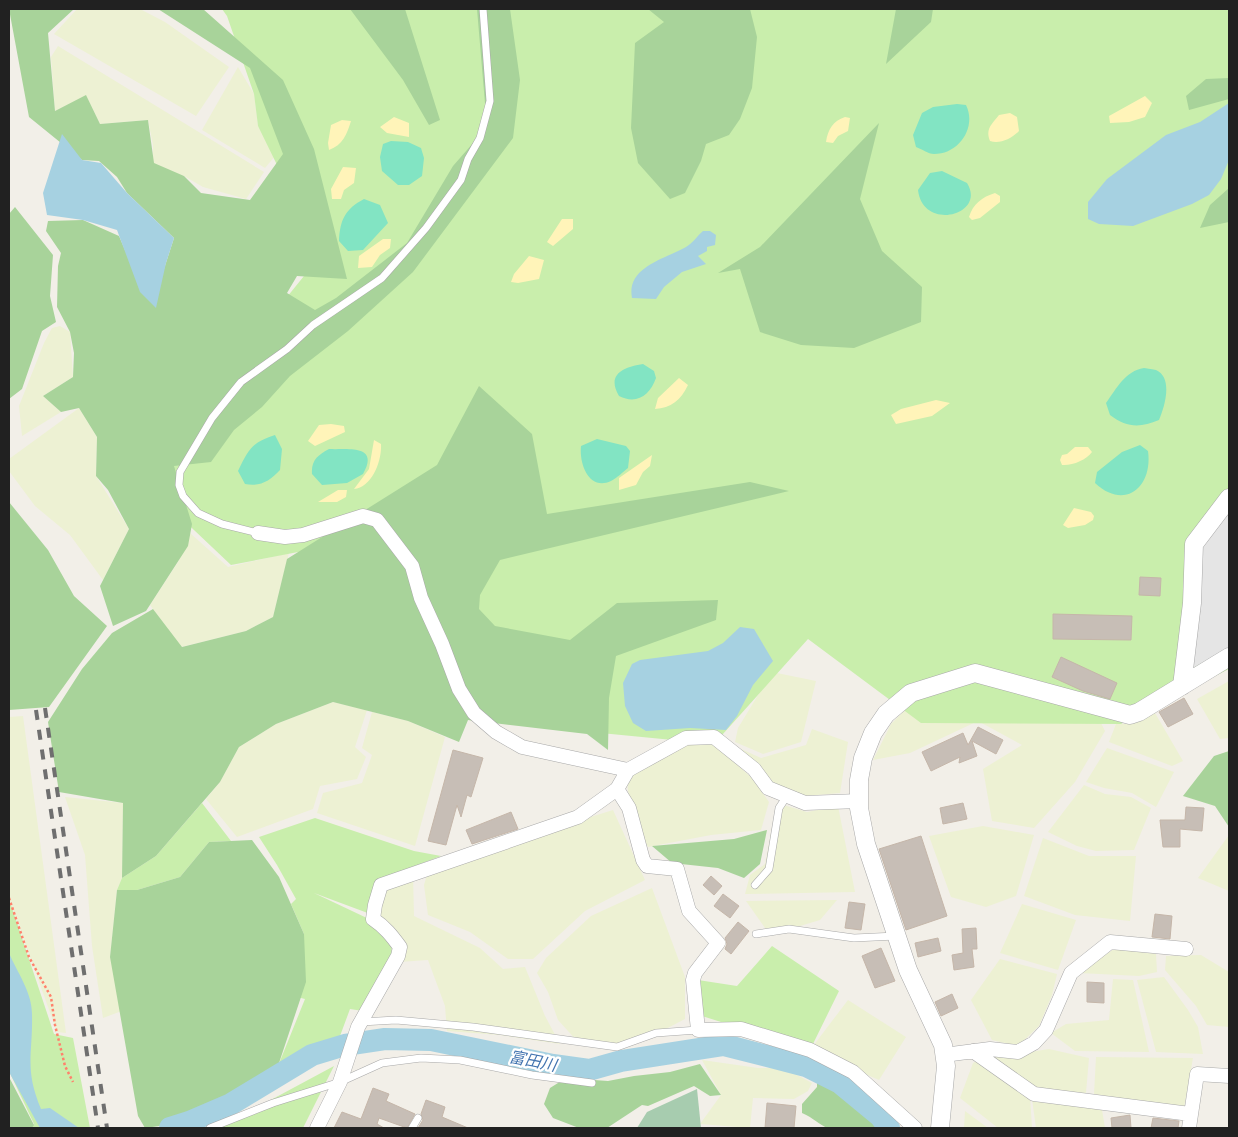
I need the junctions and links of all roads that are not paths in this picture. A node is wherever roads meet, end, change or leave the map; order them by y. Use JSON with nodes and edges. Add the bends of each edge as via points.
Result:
{"nodes":[{"id":1,"x":483,"y":9,"type":"edge"},
{"id":2,"x":1229,"y":498,"type":"edge"},
{"id":3,"x":258,"y":533,"type":"joint"},
{"id":4,"x":1229,"y":657,"type":"edge"},
{"id":5,"x":1182,"y":686,"type":"junction"},
{"id":6,"x":628,"y":770,"type":"junction"},
{"id":7,"x":617,"y":790,"type":"junction"},
{"id":8,"x":787,"y":796,"type":"junction"},
{"id":9,"x":859,"y":801,"type":"junction"},
{"id":10,"x":755,"y":885,"type":"dead end"},
{"id":11,"x":756,"y":934,"type":"dead end"},
{"id":12,"x":897,"y":936,"type":"junction"},
{"id":13,"x":1186,"y":949,"type":"dead end"},
{"id":14,"x":359,"y":1024,"type":"junction"},
{"id":15,"x":698,"y":1030,"type":"junction"},
{"id":16,"x":973,"y":1051,"type":"junction"},
{"id":17,"x":944,"y":1055,"type":"junction"},
{"id":18,"x":1229,"y":1076,"type":"edge"},
{"id":19,"x":340,"y":1082,"type":"junction"},
{"id":20,"x":592,"y":1083,"type":"dead end"},
{"id":21,"x":418,"y":1118,"type":"dead end"},
{"id":22,"x":1190,"y":1121,"type":"edge"},
{"id":23,"x":210,"y":1128,"type":"edge"},
{"id":24,"x":317,"y":1128,"type":"edge"},
{"id":25,"x":412,"y":1128,"type":"edge"},
{"id":26,"x":915,"y":1128,"type":"edge"},
{"id":27,"x":940,"y":1128,"type":"edge"}],
"edges":[{"from":1,"to":3,"type":"lane","via":[[490,101],[480,138],[468,159],[462,180],[382,278],[313,325],[241,382],[212,418],[180,472],[179,485],[183,496],[198,513],[222,524]]},
{"from":2,"to":5,"type":"street","via":[[1194,544],[1192,603]]},
{"from":3,"to":6,"type":"street","via":[[285,537],[303,535],[363,516],[377,520],[412,566],[421,598],[459,689],[474,713],[522,748]]},
{"from":4,"to":5,"type":"street"},
{"from":5,"to":9,"type":"street","via":[[1130,715],[975,673],[911,693],[886,714],[874,733],[858,780]]},
{"from":6,"to":7,"type":"street"},
{"from":6,"to":8,"type":"street","via":[[686,738],[714,737],[754,769],[768,788]]},
{"from":7,"to":14,"type":"street","via":[[578,817],[381,885],[373,919],[386,928],[400,947]]},
{"from":7,"to":15,"type":"street","via":[[629,808],[643,860],[647,866],[677,869],[689,910],[718,943],[693,980]]},
{"from":8,"to":9,"type":"street","via":[[805,803]]},
{"from":8,"to":10,"type":"lane","via":[[779,808],[769,869]]},
{"from":9,"to":12,"type":"street","via":[[866,844]]},
{"from":11,"to":12,"type":"lane","via":[[789,929],[854,938]]},
{"from":12,"to":17,"type":"street","via":[[908,970],[943,1045]]},
{"from":13,"to":16,"type":"street","via":[[1110,942],[1070,973],[1046,1030],[1034,1043],[1018,1052]]},
{"from":14,"to":15,"type":"lane","via":[[396,1020],[617,1047],[656,1033]]},
{"from":14,"to":19,"type":"street"},
{"from":15,"to":26,"type":"street","via":[[741,1029],[810,1050],[853,1072]]},
{"from":16,"to":17,"type":"street"},
{"from":16,"to":22,"type":"street","via":[[1034,1094]]},
{"from":17,"to":27,"type":"street","via":[[946,1066]]},
{"from":18,"to":22,"type":"street","via":[[1197,1074]]},
{"from":19,"to":20,"type":"lane","via":[[382,1063],[421,1058],[460,1060]]},
{"from":19,"to":23,"type":"lane","via":[[273,1103]]},
{"from":19,"to":24,"type":"street"},
{"from":21,"to":25,"type":"lane"}]}
